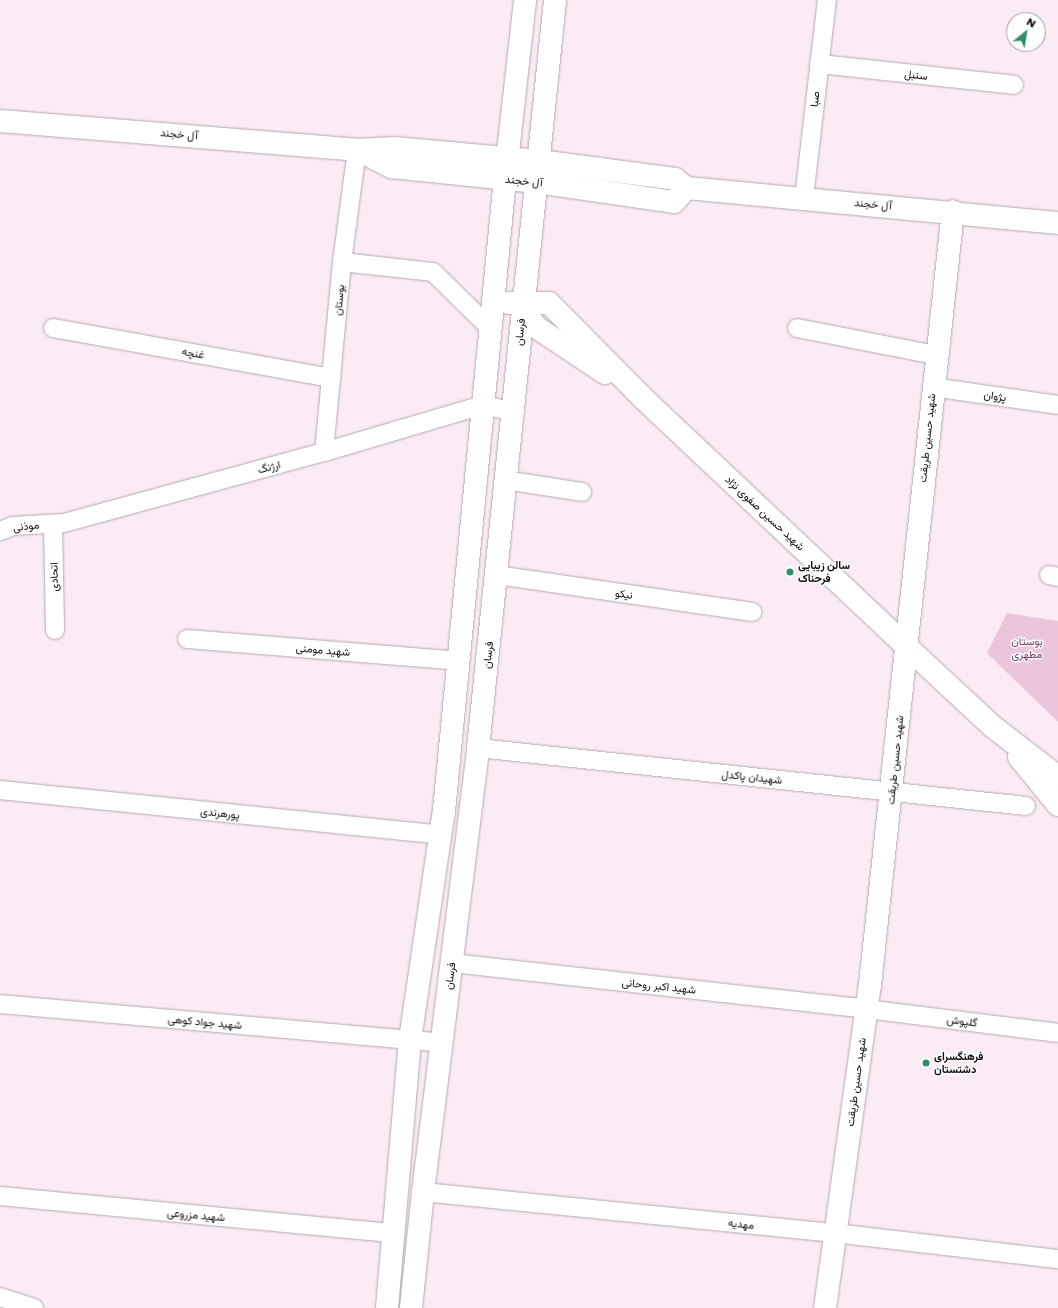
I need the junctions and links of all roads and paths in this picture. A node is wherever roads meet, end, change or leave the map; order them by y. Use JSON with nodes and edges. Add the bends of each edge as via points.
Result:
{"nodes":[{"id":1,"x":525,"y":0,"type":"edge"},
{"id":2,"x":555,"y":0,"type":"edge"},
{"id":3,"x":826,"y":0,"type":"edge"},
{"id":4,"x":819,"y":64,"type":"junction"},
{"id":5,"x":1014,"y":85,"type":"dead end"},
{"id":6,"x":0,"y":121,"type":"edge"},
{"id":7,"x":358,"y":150,"type":"junction"},
{"id":8,"x":506,"y":169,"type":"junction"},
{"id":9,"x":538,"y":172,"type":"junction"},
{"id":10,"x":804,"y":198,"type":"junction"},
{"id":11,"x":953,"y":211,"type":"junction"},
{"id":12,"x":1058,"y":222,"type":"edge"},
{"id":13,"x":342,"y":262,"type":"junction"},
{"id":14,"x":494,"y":301,"type":"junction"},
{"id":15,"x":522,"y":305,"type":"junction"},
{"id":16,"x":54,"y":328,"type":"dead end"},
{"id":17,"x":797,"y":328,"type":"dead end"},
{"id":18,"x":491,"y":329,"type":"junction"},
{"id":19,"x":936,"y":355,"type":"junction"},
{"id":20,"x":332,"y":378,"type":"junction"},
{"id":21,"x":932,"y":387,"type":"junction"},
{"id":22,"x":483,"y":405,"type":"junction"},
{"id":23,"x":1058,"y":405,"type":"edge"},
{"id":24,"x":512,"y":411,"type":"junction"},
{"id":25,"x":324,"y":452,"type":"junction"},
{"id":26,"x":505,"y":480,"type":"junction"},
{"id":27,"x":582,"y":492,"type":"dead end"},
{"id":28,"x":52,"y":524,"type":"junction"},
{"id":29,"x":0,"y":531,"type":"edge"},
{"id":30,"x":496,"y":575,"type":"junction"},
{"id":31,"x":752,"y":612,"type":"dead end"},
{"id":32,"x":55,"y":630,"type":"dead end"},
{"id":33,"x":187,"y":639,"type":"dead end"},
{"id":34,"x":906,"y":646,"type":"junction"},
{"id":35,"x":458,"y":661,"type":"junction"},
{"id":36,"x":992,"y":726,"type":"junction"},
{"id":37,"x":478,"y":748,"type":"junction"},
{"id":38,"x":1058,"y":777,"type":"edge"},
{"id":39,"x":0,"y":790,"type":"edge"},
{"id":40,"x":892,"y":792,"type":"junction"},
{"id":41,"x":1058,"y":805,"type":"edge"},
{"id":42,"x":1026,"y":806,"type":"dead end"},
{"id":43,"x":440,"y":835,"type":"junction"},
{"id":44,"x":452,"y":963,"type":"junction"},
{"id":45,"x":0,"y":1004,"type":"edge"},
{"id":46,"x":866,"y":1008,"type":"junction"},
{"id":47,"x":1058,"y":1033,"type":"edge"},
{"id":48,"x":410,"y":1040,"type":"junction"},
{"id":49,"x":442,"y":1043,"type":"junction"},
{"id":50,"x":423,"y":1192,"type":"junction"},
{"id":51,"x":0,"y":1196,"type":"edge"},
{"id":52,"x":835,"y":1233,"type":"junction"},
{"id":53,"x":393,"y":1234,"type":"junction"},
{"id":54,"x":1058,"y":1259,"type":"edge"},
{"id":55,"x":0,"y":1297,"type":"edge"},
{"id":56,"x":34,"y":1308,"type":"edge"},
{"id":57,"x":386,"y":1308,"type":"edge"},
{"id":58,"x":411,"y":1308,"type":"edge"},
{"id":59,"x":825,"y":1308,"type":"edge"}],
"edges":[{"from":1,"to":8,"type":"street"},
{"from":2,"to":9,"type":"street","name":"فرسان"},
{"from":3,"to":4,"type":"street","name":"صبا"},
{"from":4,"to":5,"type":"street","name":"سنبل"},
{"from":4,"to":10,"type":"street","name":"صبا"},
{"from":6,"to":7,"type":"street","name":"آل خجند"},
{"from":7,"to":8,"type":"street","name":"آل خجند","via":[[394,148]]},
{"from":7,"to":13,"type":"street","name":"بوستان"},
{"from":8,"to":9,"type":"street","name":"آل خجند"},
{"from":8,"to":14,"type":"street"},
{"from":9,"to":10,"type":"street","name":"آل خجند","via":[[675,179],[687,188]]},
{"from":9,"to":15,"type":"street","name":"فرسان"},
{"from":10,"to":11,"type":"street","name":"آل خجند"},
{"from":11,"to":12,"type":"street","name":"آل خجند"},
{"from":11,"to":19,"type":"street","name":"شهید حسین طریقت"},
{"from":13,"to":18,"type":"street","via":[[433,272]]},
{"from":13,"to":20,"type":"street","name":"بوستان"},
{"from":14,"to":15,"type":"street","name":"شهید حسین صفوی نژاد"},
{"from":14,"to":18,"type":"street"},
{"from":15,"to":24,"type":"street","name":"فرسان"},
{"from":15,"to":34,"type":"street","name":"شهید حسین صفوی نژاد","via":[[549,303],[644,399]]},
{"from":16,"to":20,"type":"street","name":"غنچه"},
{"from":17,"to":19,"type":"street"},
{"from":18,"to":22,"type":"street"},
{"from":19,"to":21,"type":"street","name":"شهید حسین طریقت"},
{"from":20,"to":25,"type":"street","name":"بوستان"},
{"from":21,"to":23,"type":"street","name":"پژوان"},
{"from":21,"to":34,"type":"street","name":"شهید حسین طریقت"},
{"from":22,"to":24,"type":"street"},
{"from":22,"to":25,"type":"street","name":"ارژنگ"},
{"from":22,"to":35,"type":"street"},
{"from":24,"to":26,"type":"street","name":"فرسان"},
{"from":25,"to":28,"type":"street","name":"ارژنگ"},
{"from":26,"to":27,"type":"street"},
{"from":26,"to":30,"type":"street","name":"فرسان"},
{"from":28,"to":29,"type":"street","name":"موذنی","via":[[13,526]]},
{"from":28,"to":32,"type":"street","name":"اتحادی"},
{"from":30,"to":31,"type":"street","name":"نیکو"},
{"from":30,"to":37,"type":"street","name":"فرسان"},
{"from":33,"to":35,"type":"street","name":"شهید مومنی"},
{"from":34,"to":36,"type":"street","name":"شهید حسین صفوی نژاد"},
{"from":34,"to":40,"type":"street","name":"شهید حسین طریقت"},
{"from":35,"to":43,"type":"street"},
{"from":36,"to":38,"type":"street","name":"شهید حسین صفوی نژاد"},
{"from":36,"to":41,"type":"street","name":"شهید حسین صفوی نژاد"},
{"from":37,"to":40,"type":"street","name":"شهیدان پاکدل"},
{"from":37,"to":44,"type":"street","name":"فرسان"},
{"from":39,"to":43,"type":"street","name":"پورهرندی"},
{"from":40,"to":42,"type":"street","name":"شهیدان پاکدل"},
{"from":40,"to":46,"type":"street","name":"شهید حسین طریقت"},
{"from":43,"to":48,"type":"street"},
{"from":44,"to":46,"type":"street","name":"شهید اکبر روحانی"},
{"from":44,"to":49,"type":"street","name":"فرسان"},
{"from":45,"to":48,"type":"street","name":"شهید جواد کوهی"},
{"from":46,"to":47,"type":"street","name":"گلپوش"},
{"from":46,"to":52,"type":"street","name":"شهید حسین طریقت"},
{"from":48,"to":49,"type":"street","name":"شهید جواد کوهی"},
{"from":48,"to":53,"type":"street"},
{"from":49,"to":50,"type":"street","name":"فرسان"},
{"from":50,"to":52,"type":"street","name":"مهدیه"},
{"from":50,"to":58,"type":"street","name":"فرسان"},
{"from":51,"to":53,"type":"street","name":"شهید مزروعی"},
{"from":52,"to":54,"type":"street","name":"مهدیه"},
{"from":52,"to":59,"type":"street","name":"شهید حسین طریقت"},
{"from":53,"to":57,"type":"street"},
{"from":55,"to":56,"type":"street"}]}
